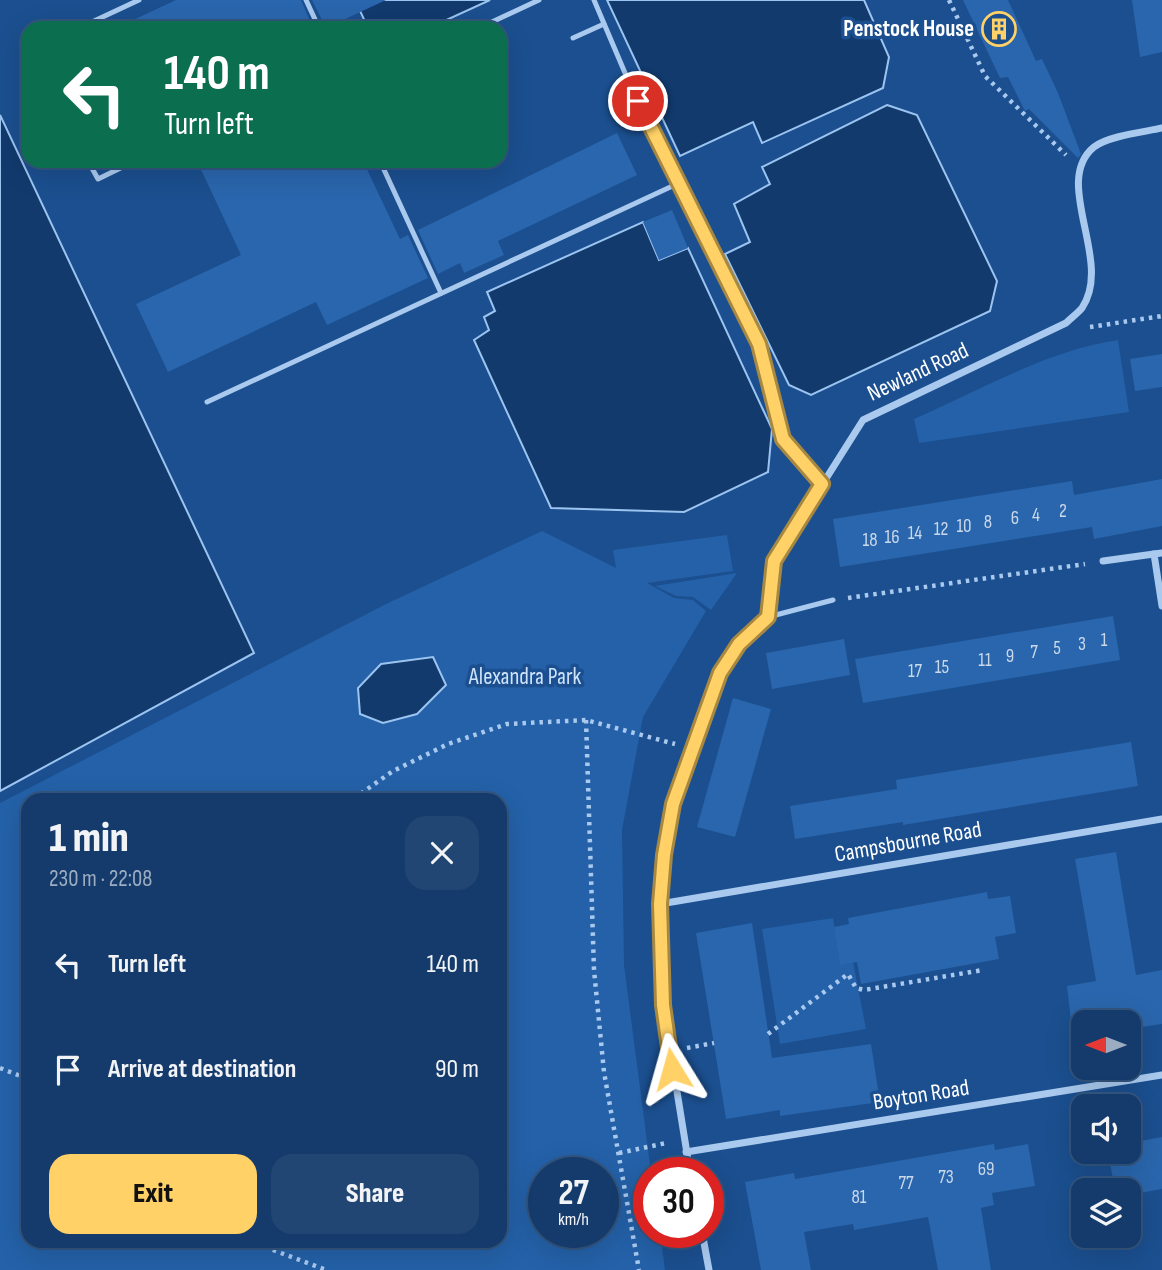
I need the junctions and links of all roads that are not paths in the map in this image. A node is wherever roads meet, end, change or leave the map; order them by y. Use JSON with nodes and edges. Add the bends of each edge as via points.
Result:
{"nodes":[{"id":1,"x":139,"y":0,"type":"edge"},
{"id":2,"x":306,"y":0,"type":"edge"},
{"id":3,"x":540,"y":0,"type":"edge"},
{"id":4,"x":594,"y":0,"type":"edge"},
{"id":5,"x":94,"y":21,"type":"edge"},
{"id":6,"x":316,"y":21,"type":"edge"},
{"id":7,"x":494,"y":21,"type":"edge"},
{"id":8,"x":604,"y":24,"type":"junction"},
{"id":9,"x":573,"y":38,"type":"dead end"},
{"id":10,"x":1162,"y":128,"type":"edge"},
{"id":11,"x":92,"y":168,"type":"edge"},
{"id":12,"x":121,"y":168,"type":"edge"},
{"id":13,"x":383,"y":168,"type":"edge"},
{"id":14,"x":680,"y":183,"type":"junction"},
{"id":15,"x":441,"y":293,"type":"junction"},
{"id":16,"x":207,"y":402,"type":"dead end"},
{"id":17,"x":822,"y":484,"type":"junction"},
{"id":18,"x":1158,"y":553,"type":"edge"},
{"id":19,"x":1103,"y":561,"type":"road end"},
{"id":20,"x":833,"y":600,"type":"road end"},
{"id":21,"x":1162,"y":606,"type":"edge"},
{"id":22,"x":768,"y":617,"type":"junction"},
{"id":23,"x":1162,"y":819,"type":"edge"},
{"id":24,"x":660,"y":904,"type":"junction"},
{"id":25,"x":1162,"y":1075,"type":"edge"},
{"id":26,"x":686,"y":1152,"type":"junction"},
{"id":27,"x":687,"y":1157,"type":"edge"},
{"id":28,"x":705,"y":1248,"type":"edge"},
{"id":29,"x":709,"y":1270,"type":"edge"}],
"edges":[{"from":1,"to":5,"type":"lane"},
{"from":2,"to":6,"type":"lane"},
{"from":3,"to":7,"type":"lane"},
{"from":4,"to":8,"type":"lane"},
{"from":8,"to":9,"type":"lane"},
{"from":8,"to":14,"type":"lane"},
{"from":10,"to":17,"type":"street","name":"Newland Road","via":[[1103,142],[1083,162],[1077,179],[1092,259],[1083,307],[1066,323],[863,420]]},
{"from":11,"to":12,"type":"lane","via":[[98,179]]},
{"from":13,"to":15,"type":"lane"},
{"from":14,"to":15,"type":"lane"},
{"from":14,"to":17,"type":"lane","via":[[759,344],[783,439]]},
{"from":15,"to":16,"type":"lane"},
{"from":17,"to":22,"type":"street","name":"Newland Road","via":[[774,561]]},
{"from":18,"to":19,"type":"street"},
{"from":18,"to":21,"type":"street"},
{"from":20,"to":22,"type":"lane"},
{"from":22,"to":24,"type":"street","via":[[739,644],[720,673],[673,804]]},
{"from":23,"to":24,"type":"street","name":"Campsbourne Road"},
{"from":24,"to":26,"type":"street","via":[[663,1005]]},
{"from":25,"to":26,"type":"street","name":"Boyton Road"},
{"from":26,"to":27,"type":"street"},
{"from":28,"to":29,"type":"street"}]}
